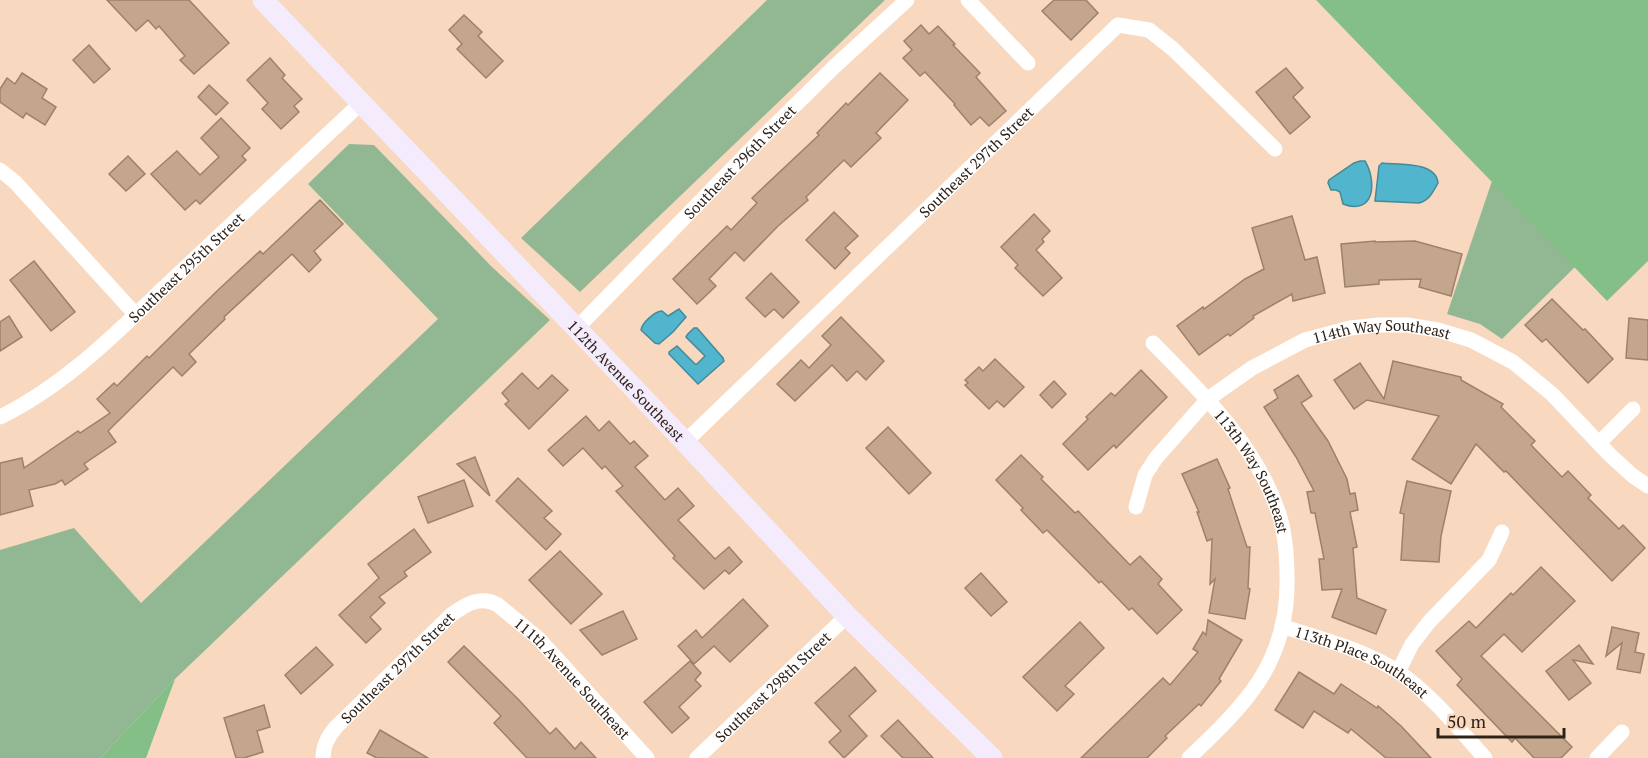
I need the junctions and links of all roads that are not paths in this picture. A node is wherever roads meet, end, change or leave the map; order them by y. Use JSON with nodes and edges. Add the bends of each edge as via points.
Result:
{"nodes":[{"id":1,"x":263,"y":0,"type":"edge"},
{"id":2,"x":907,"y":0,"type":"edge"},
{"id":3,"x":968,"y":0,"type":"edge"},
{"id":4,"x":1028,"y":63,"type":"dead end"},
{"id":5,"x":361,"y":103,"type":"junction"},
{"id":6,"x":1275,"y":149,"type":"dead end"},
{"id":7,"x":0,"y":170,"type":"edge"},
{"id":8,"x":135,"y":314,"type":"junction"},
{"id":9,"x":576,"y":329,"type":"junction"},
{"id":10,"x":1153,"y":343,"type":"dead end"},
{"id":11,"x":1209,"y":399,"type":"junction"},
{"id":12,"x":1633,"y":409,"type":"dead end"},
{"id":13,"x":0,"y":417,"type":"edge"},
{"id":14,"x":685,"y":442,"type":"junction"},
{"id":15,"x":1599,"y":443,"type":"junction"},
{"id":16,"x":1648,"y":486,"type":"edge"},
{"id":17,"x":1136,"y":507,"type":"dead end"},
{"id":18,"x":1502,"y":532,"type":"dead end"},
{"id":19,"x":493,"y":602,"type":"joint"},
{"id":20,"x":847,"y":616,"type":"junction"},
{"id":21,"x":1282,"y":626,"type":"junction"},
{"id":22,"x":1398,"y":672,"type":"junction"},
{"id":23,"x":1622,"y":732,"type":"dead end"},
{"id":24,"x":323,"y":758,"type":"edge"},
{"id":25,"x":647,"y":758,"type":"edge"},
{"id":26,"x":697,"y":758,"type":"edge"},
{"id":27,"x":992,"y":758,"type":"edge"},
{"id":28,"x":1189,"y":758,"type":"edge"},
{"id":29,"x":1485,"y":758,"type":"edge"},
{"id":30,"x":1597,"y":758,"type":"edge"}],
"edges":[{"from":1,"to":5,"type":"street","name":"112th Avenue Southeast"},
{"from":2,"to":9,"type":"street","name":"Southeast 296th Street","via":[[768,132]]},
{"from":3,"to":4,"type":"street"},
{"from":5,"to":8,"type":"street","name":"Southeast 295th Street"},
{"from":5,"to":9,"type":"street","name":"112th Avenue Southeast"},
{"from":6,"to":14,"type":"street","name":"Southeast 297th Street","via":[[1173,49],[1149,30],[1119,25]]},
{"from":7,"to":8,"type":"street"},
{"from":8,"to":13,"type":"street","name":"Southeast 295th Street","via":[[68,375]]},
{"from":9,"to":14,"type":"street","name":"112th Avenue Southeast"},
{"from":10,"to":11,"type":"street","name":"113th Way Southeast"},
{"from":11,"to":15,"type":"street","name":"114th Way Southeast","via":[[1252,368],[1305,340],[1350,328],[1407,325],[1471,340],[1513,362],[1552,394]]},
{"from":11,"to":17,"type":"street","name":"114th Way Southeast","via":[[1156,458],[1145,475]]},
{"from":11,"to":21,"type":"street","name":"113th Way Southeast","via":[[1250,455],[1279,514],[1287,576]]},
{"from":12,"to":15,"type":"street"},
{"from":14,"to":20,"type":"street","name":"112th Avenue Southeast"},
{"from":15,"to":16,"type":"street","name":"114th Way Southeast"},
{"from":18,"to":22,"type":"street","via":[[1489,560],[1412,644]]},
{"from":19,"to":24,"type":"street","name":"Southeast 297th Street","via":[[471,603],[451,615],[336,727],[328,736]]},
{"from":19,"to":25,"type":"street","name":"111th Avenue Southeast","via":[[539,639]]},
{"from":20,"to":26,"type":"street","name":"Southeast 298th Street"},
{"from":20,"to":27,"type":"street","name":"112th Avenue Southeast"},
{"from":21,"to":22,"type":"street","name":"113th Place Southeast","via":[[1375,659]]},
{"from":21,"to":28,"type":"street","name":"113th Way Southeast","via":[[1259,681],[1225,724]]},
{"from":22,"to":29,"type":"street","name":"113th Place Southeast","via":[[1437,705]]},
{"from":23,"to":30,"type":"street"}]}
